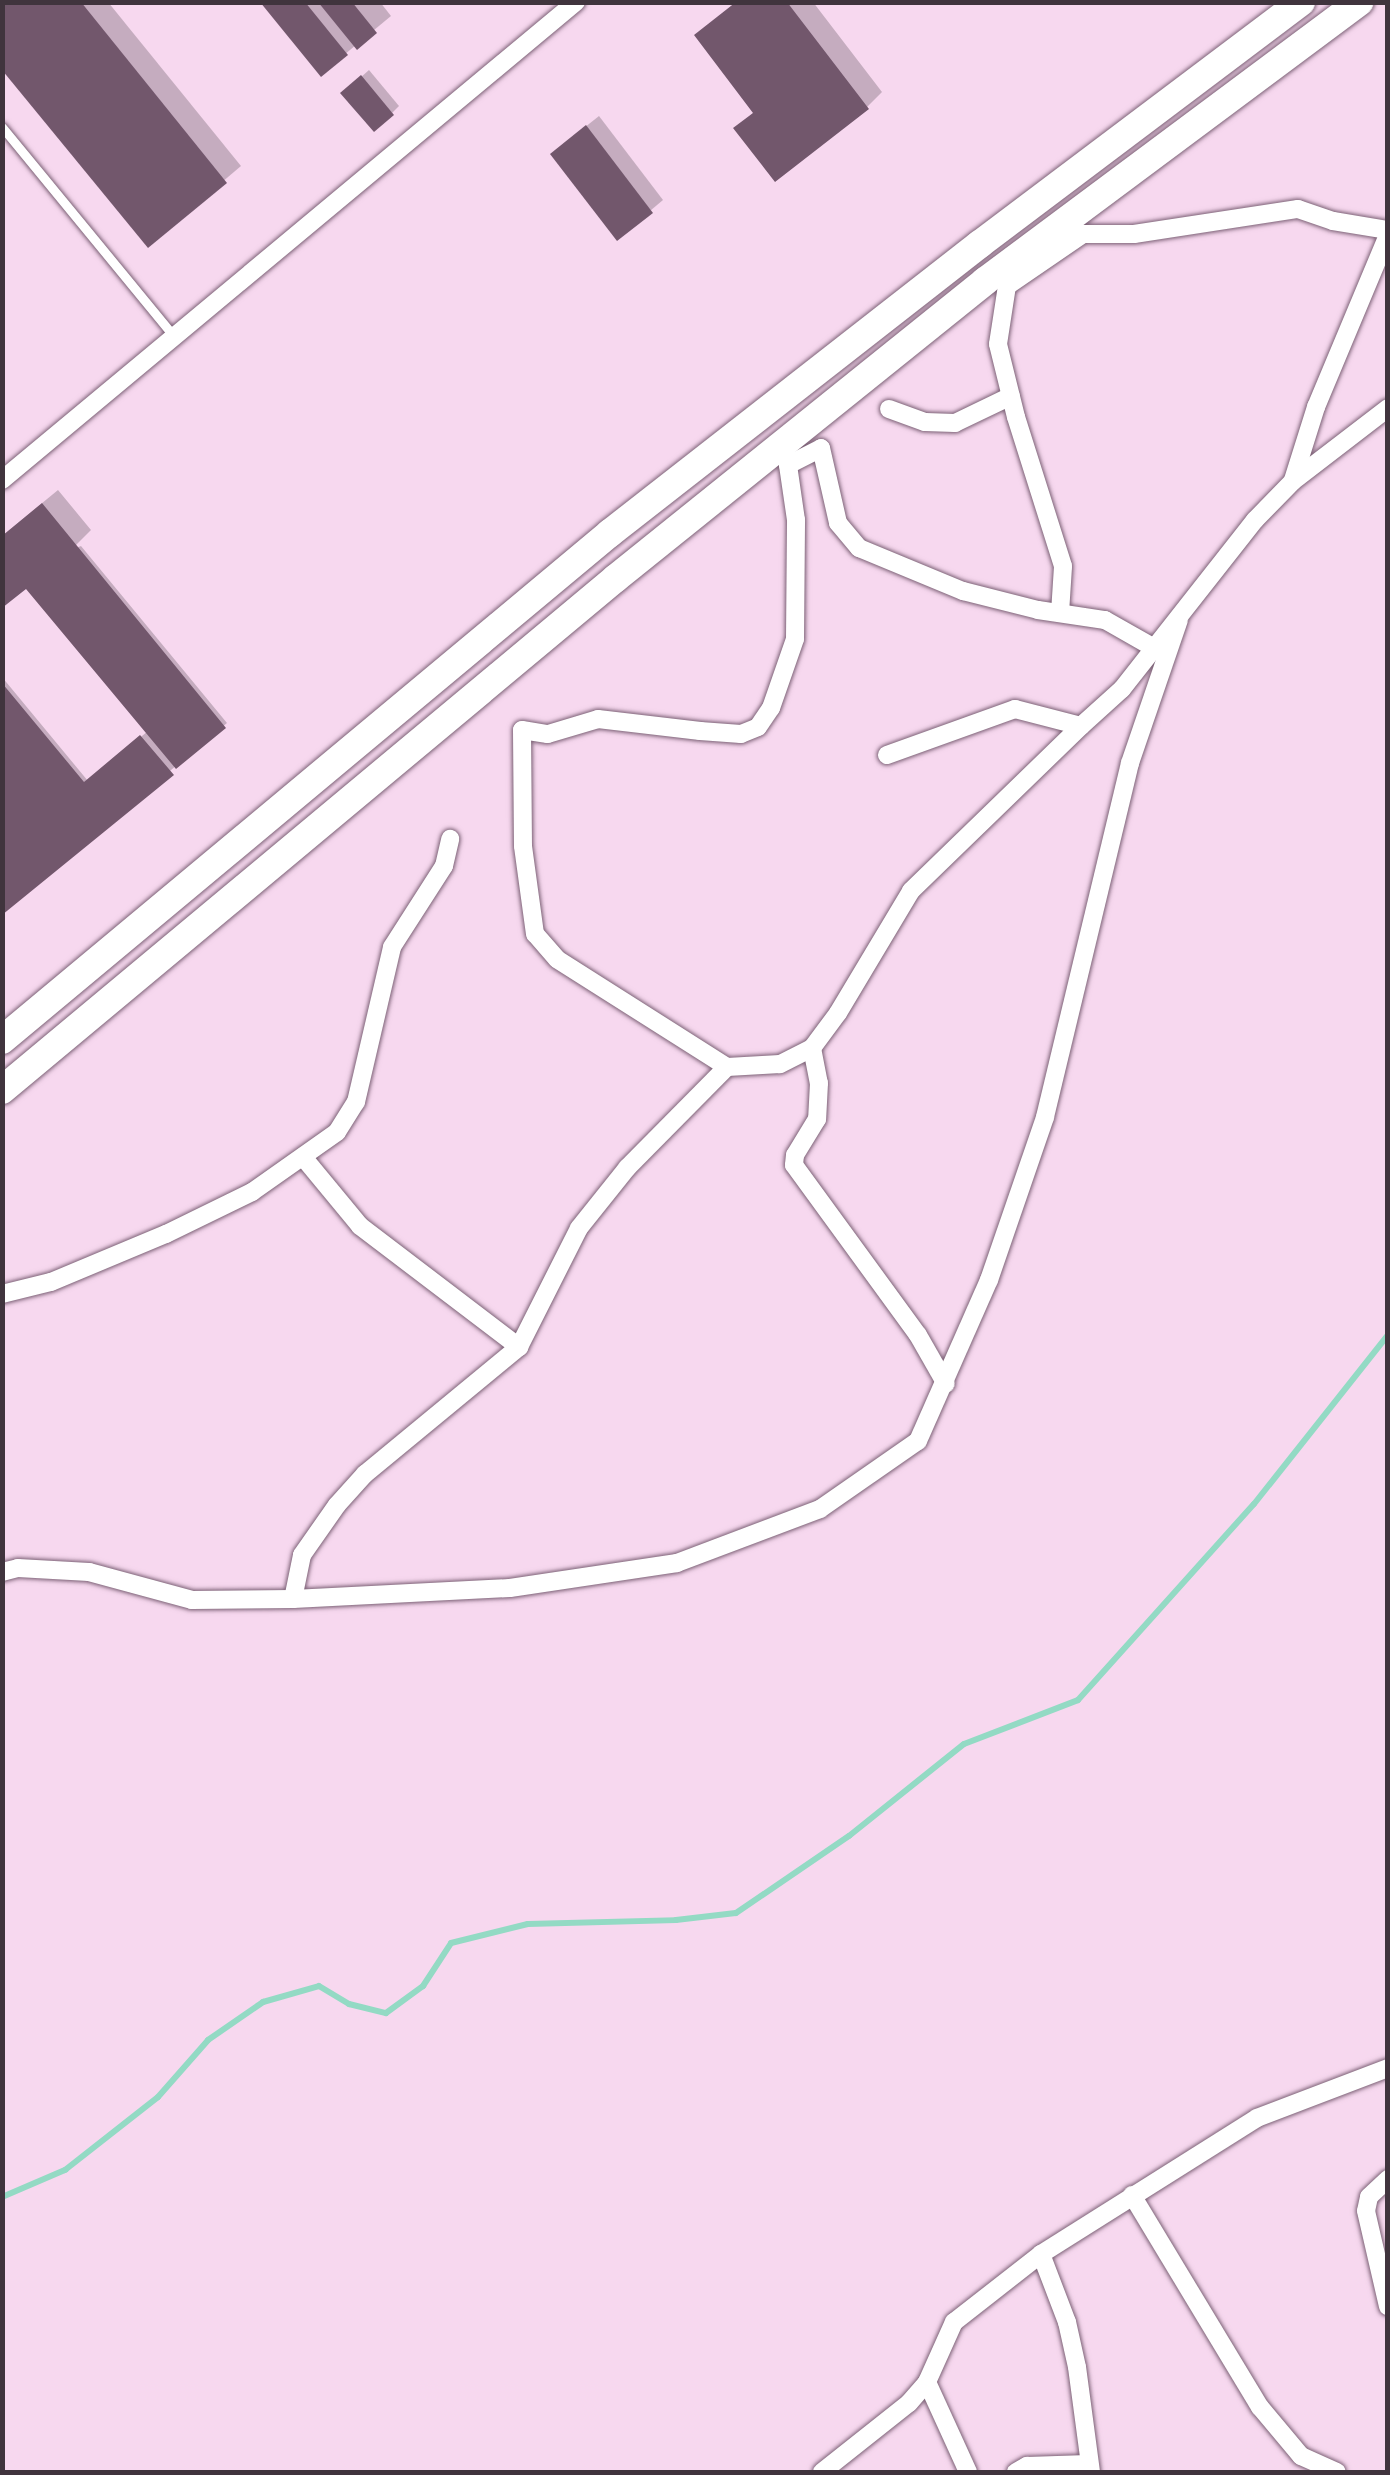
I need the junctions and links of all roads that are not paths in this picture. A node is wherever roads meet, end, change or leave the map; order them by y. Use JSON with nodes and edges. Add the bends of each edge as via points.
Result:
{"nodes":[{"id":1,"x":576,"y":2,"type":"edge"},
{"id":2,"x":1301,"y":2,"type":"edge"},
{"id":3,"x":1359,"y":2,"type":"edge"},
{"id":4,"x":2,"y":127,"type":"edge"},
{"id":5,"x":1388,"y":233,"type":"edge"},
{"id":6,"x":172,"y":335,"type":"junction"},
{"id":7,"x":1011,"y":396,"type":"junction"},
{"id":8,"x":1388,"y":408,"type":"edge"},
{"id":9,"x":889,"y":409,"type":"dead end"},
{"id":10,"x":2,"y":480,"type":"edge"},
{"id":11,"x":1292,"y":481,"type":"junction"},
{"id":12,"x":1060,"y":613,"type":"junction"},
{"id":13,"x":1179,"y":620,"type":"junction"},
{"id":14,"x":1156,"y":649,"type":"junction"},
{"id":15,"x":1081,"y":726,"type":"junction"},
{"id":16,"x":887,"y":755,"type":"dead end"},
{"id":17,"x":450,"y":838,"type":"dead end"},
{"id":18,"x":2,"y":1040,"type":"edge"},
{"id":19,"x":812,"y":1048,"type":"junction"},
{"id":20,"x":727,"y":1068,"type":"junction"},
{"id":21,"x":2,"y":1090,"type":"edge"},
{"id":22,"x":303,"y":1157,"type":"junction"},
{"id":23,"x":2,"y":1294,"type":"edge"},
{"id":24,"x":519,"y":1347,"type":"junction"},
{"id":25,"x":946,"y":1384,"type":"junction"},
{"id":26,"x":2,"y":1572,"type":"edge"},
{"id":27,"x":293,"y":1599,"type":"junction"},
{"id":28,"x":1385,"y":2071,"type":"edge"},
{"id":29,"x":1388,"y":2179,"type":"edge"},
{"id":30,"x":1132,"y":2195,"type":"junction"},
{"id":31,"x":1041,"y":2254,"type":"junction"},
{"id":32,"x":1384,"y":2276,"type":"edge"},
{"id":33,"x":1388,"y":2306,"type":"edge"},
{"id":34,"x":926,"y":2382,"type":"junction"},
{"id":35,"x":1303,"y":2464,"type":"edge"},
{"id":36,"x":1090,"y":2468,"type":"edge"},
{"id":37,"x":822,"y":2472,"type":"edge"},
{"id":38,"x":968,"y":2472,"type":"edge"},
{"id":39,"x":1016,"y":2472,"type":"edge"},
{"id":40,"x":1337,"y":2472,"type":"edge"}],
"edges":[{"from":1,"to":6,"type":"street"},
{"from":2,"to":18,"type":"main road","via":[[610,533]]},
{"from":3,"to":21,"type":"main road","via":[[986,281],[616,578]]},
{"from":4,"to":6,"type":"lane"},
{"from":5,"to":7,"type":"street","via":[[1298,209],[1150,232],[1083,234],[1007,286],[998,344]]},
{"from":5,"to":11,"type":"street"},
{"from":6,"to":10,"type":"street"},
{"from":7,"to":9,"type":"street","via":[[955,423],[925,422]]},
{"from":7,"to":12,"type":"street","via":[[1063,566]]},
{"from":8,"to":11,"type":"street"},
{"from":11,"to":13,"type":"street"},
{"from":12,"to":14,"type":"street","via":[[1124,627]]},
{"from":12,"to":20,"type":"street","via":[[962,590],[860,548],[838,524],[821,448],[788,466],[796,520],[794,639],[772,708],[758,727],[741,734],[598,719],[548,734],[522,730],[522,846],[534,934],[557,959]]},
{"from":13,"to":14,"type":"street"},
{"from":13,"to":25,"type":"street","via":[[1130,763],[1045,1117],[990,1280]]},
{"from":14,"to":15,"type":"street"},
{"from":15,"to":16,"type":"street","via":[[1015,709]]},
{"from":15,"to":19,"type":"street","via":[[911,891]]},
{"from":17,"to":22,"type":"street","via":[[444,866],[392,947],[356,1102],[337,1132]]},
{"from":19,"to":20,"type":"street","via":[[764,1068]]},
{"from":19,"to":25,"type":"street","via":[[818,1119],[794,1166],[918,1335]]},
{"from":20,"to":24,"type":"street","via":[[638,1156],[578,1228]]},
{"from":22,"to":23,"type":"street","via":[[252,1192],[166,1234],[51,1282]]},
{"from":22,"to":24,"type":"street","via":[[360,1226]]},
{"from":24,"to":27,"type":"street","via":[[365,1474],[337,1505],[302,1555]]},
{"from":25,"to":27,"type":"street","via":[[918,1441],[874,1475],[820,1509],[677,1564],[510,1588]]},
{"from":26,"to":27,"type":"street","via":[[90,1572],[192,1600]]},
{"from":28,"to":30,"type":"street","via":[[1257,2118]]},
{"from":29,"to":32,"type":"street","via":[[1366,2211]]},
{"from":30,"to":31,"type":"street"},
{"from":30,"to":35,"type":"street","via":[[1260,2407]]},
{"from":31,"to":34,"type":"street","via":[[954,2322]]},
{"from":31,"to":36,"type":"street","via":[[1067,2322]]},
{"from":32,"to":33,"type":"street"},
{"from":34,"to":37,"type":"street","via":[[891,2421]]},
{"from":34,"to":38,"type":"street"},
{"from":35,"to":40,"type":"street"},
{"from":36,"to":39,"type":"street","via":[[1028,2466]]}]}
